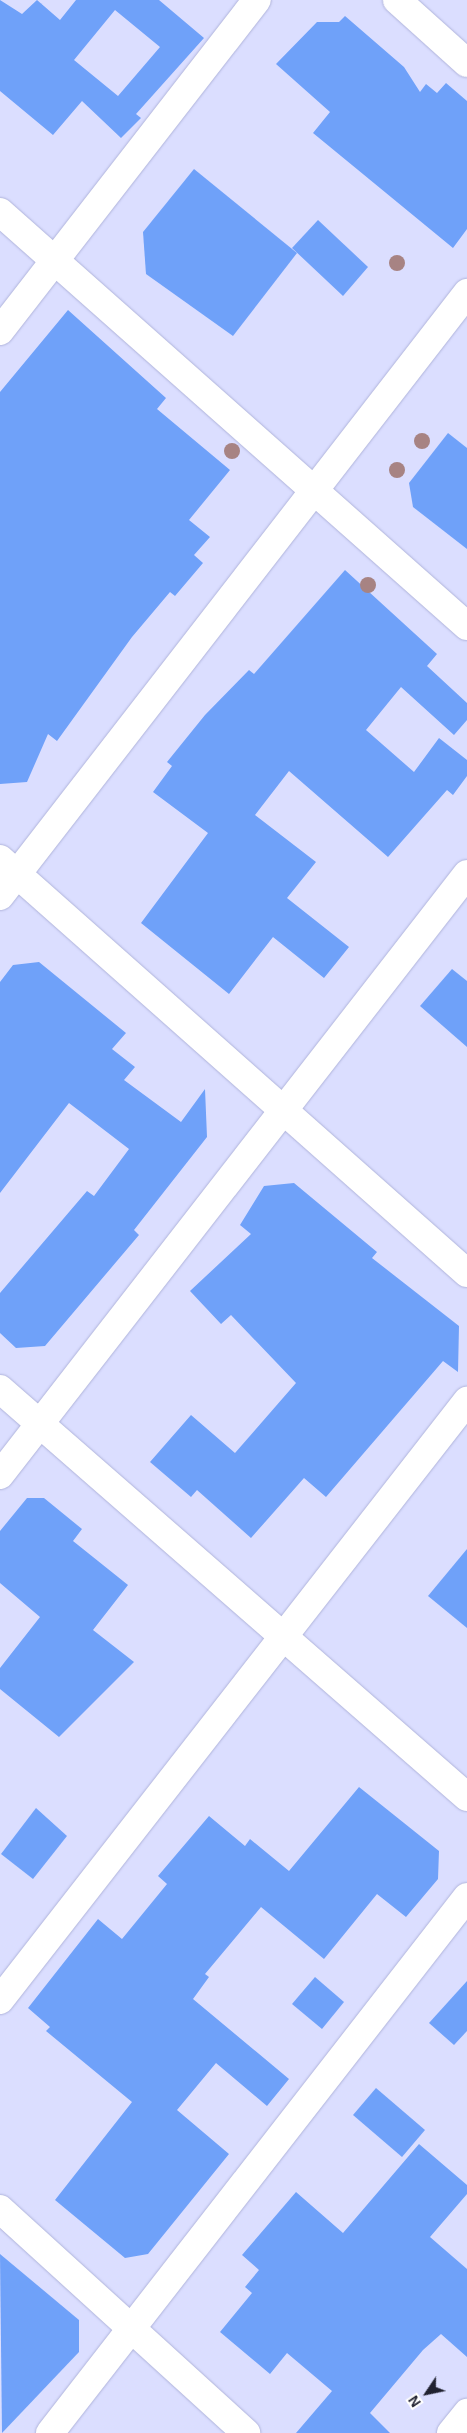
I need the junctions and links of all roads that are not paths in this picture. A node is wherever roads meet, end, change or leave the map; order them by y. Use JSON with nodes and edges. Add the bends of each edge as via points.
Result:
{"nodes":[{"id":1,"x":257,"y":0,"type":"edge"},
{"id":2,"x":397,"y":0,"type":"edge"},
{"id":3,"x":467,"y":63,"type":"edge"},
{"id":4,"x":0,"y":212,"type":"edge"},
{"id":5,"x":55,"y":260,"type":"junction"},
{"id":6,"x":467,"y":293,"type":"edge"},
{"id":7,"x":0,"y":331,"type":"edge"},
{"id":8,"x":314,"y":491,"type":"junction"},
{"id":9,"x":467,"y":626,"type":"edge"},
{"id":10,"x":8,"y":867,"type":"edge"},
{"id":11,"x":467,"y":874,"type":"edge"},
{"id":12,"x":0,"y":896,"type":"edge"},
{"id":13,"x":283,"y":1110,"type":"junction"},
{"id":14,"x":467,"y":1274,"type":"edge"},
{"id":15,"x":0,"y":1389,"type":"edge"},
{"id":16,"x":467,"y":1401,"type":"edge"},
{"id":17,"x":40,"y":1424,"type":"junction"},
{"id":18,"x":0,"y":1475,"type":"edge"},
{"id":19,"x":283,"y":1637,"type":"junction"},
{"id":20,"x":467,"y":1797,"type":"edge"},
{"id":21,"x":467,"y":1897,"type":"edge"},
{"id":22,"x":0,"y":2000,"type":"edge"},
{"id":23,"x":0,"y":2209,"type":"edge"},
{"id":24,"x":130,"y":2330,"type":"junction"},
{"id":25,"x":467,"y":2412,"type":"edge"},
{"id":26,"x":50,"y":2433,"type":"edge"},
{"id":27,"x":246,"y":2433,"type":"edge"},
{"id":28,"x":451,"y":2433,"type":"edge"}],
"edges":[{"from":1,"to":5,"type":"street"},
{"from":2,"to":3,"type":"street"},
{"from":4,"to":5,"type":"street"},
{"from":5,"to":7,"type":"street"},
{"from":5,"to":8,"type":"street"},
{"from":6,"to":8,"type":"street"},
{"from":8,"to":9,"type":"street"},
{"from":8,"to":10,"type":"street"},
{"from":10,"to":12,"type":"street"},
{"from":10,"to":13,"type":"street"},
{"from":11,"to":13,"type":"street"},
{"from":13,"to":14,"type":"street"},
{"from":13,"to":17,"type":"street"},
{"from":15,"to":17,"type":"street"},
{"from":16,"to":19,"type":"street"},
{"from":17,"to":18,"type":"street"},
{"from":17,"to":19,"type":"street"},
{"from":19,"to":20,"type":"street"},
{"from":19,"to":22,"type":"street"},
{"from":21,"to":24,"type":"street"},
{"from":23,"to":24,"type":"street"},
{"from":24,"to":26,"type":"street"},
{"from":24,"to":27,"type":"street"},
{"from":25,"to":28,"type":"street"}]}
